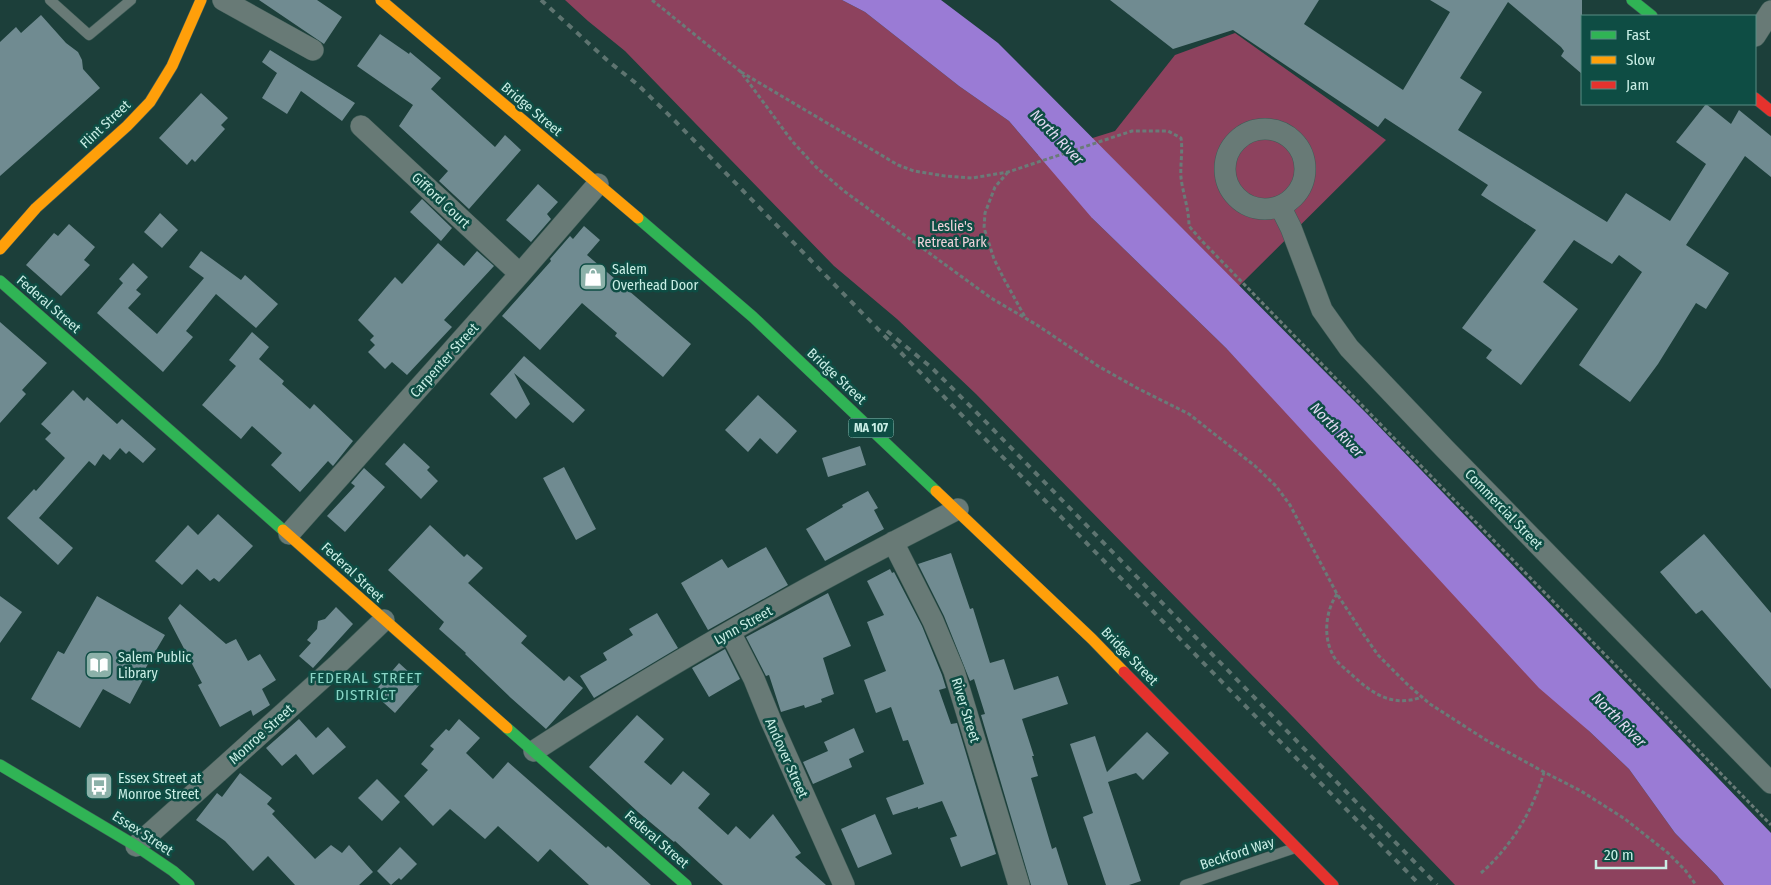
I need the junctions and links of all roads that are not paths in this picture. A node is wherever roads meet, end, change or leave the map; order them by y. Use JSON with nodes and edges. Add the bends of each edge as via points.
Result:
{"nodes":[{"id":1,"x":50,"y":0,"type":"edge"},
{"id":2,"x":131,"y":0,"type":"edge"},
{"id":3,"x":201,"y":0,"type":"edge"},
{"id":4,"x":223,"y":0,"type":"edge"},
{"id":5,"x":381,"y":0,"type":"edge"},
{"id":6,"x":1632,"y":0,"type":"edge"},
{"id":7,"x":1771,"y":11,"type":"edge"},
{"id":8,"x":1651,"y":15,"type":"edge"},
{"id":9,"x":1756,"y":34,"type":"edge"},
{"id":10,"x":313,"y":50,"type":"dead end"},
{"id":11,"x":1756,"y":99,"type":"edge"},
{"id":12,"x":1771,"y":111,"type":"edge"},
{"id":13,"x":361,"y":126,"type":"dead end"},
{"id":14,"x":598,"y":184,"type":"junction"},
{"id":15,"x":1280,"y":206,"type":"dead end"},
{"id":16,"x":0,"y":248,"type":"edge"},
{"id":17,"x":520,"y":274,"type":"junction"},
{"id":18,"x":0,"y":281,"type":"edge"},
{"id":19,"x":958,"y":510,"type":"junction"},
{"id":20,"x":290,"y":534,"type":"junction"},
{"id":21,"x":893,"y":542,"type":"junction"},
{"id":22,"x":384,"y":620,"type":"junction"},
{"id":23,"x":730,"y":632,"type":"junction"},
{"id":24,"x":534,"y":751,"type":"junction"},
{"id":25,"x":0,"y":765,"type":"edge"},
{"id":26,"x":1771,"y":783,"type":"edge"},
{"id":27,"x":136,"y":846,"type":"junction"},
{"id":28,"x":1297,"y":848,"type":"junction"},
{"id":29,"x":188,"y":885,"type":"edge"},
{"id":30,"x":686,"y":885,"type":"edge"},
{"id":31,"x":844,"y":885,"type":"edge"},
{"id":32,"x":1019,"y":885,"type":"edge"},
{"id":33,"x":1185,"y":885,"type":"edge"},
{"id":34,"x":1333,"y":885,"type":"edge"}],
"edges":[{"from":1,"to":2,"type":"lane","via":[[89,36]]},
{"from":3,"to":16,"type":"main road","name":"Flint Street","via":[[174,62],[150,101],[134,120],[44,200]]},
{"from":4,"to":10,"type":"street"},
{"from":5,"to":14,"type":"main road","name":"Bridge Street","number":"MA 107"},
{"from":6,"to":8,"type":"main road"},
{"from":7,"to":9,"type":"street"},
{"from":11,"to":12,"type":"main road"},
{"from":13,"to":17,"type":"street","name":"Gifford Court"},
{"from":14,"to":17,"type":"street","name":"Carpenter Street"},
{"from":14,"to":19,"type":"main road","name":"Bridge Street","number":"MA 107","via":[[726,292]]},
{"from":15,"to":26,"type":"street","name":"Commercial Street","via":[[1322,310],[1349,348]]},
{"from":17,"to":20,"type":"street","name":"Carpenter Street"},
{"from":18,"to":20,"type":"main road","name":"Federal Street"},
{"from":19,"to":21,"type":"street","name":"Lynn Street"},
{"from":19,"to":28,"type":"main road","name":"Bridge Street","number":"MA 107","via":[[1092,639]]},
{"from":20,"to":22,"type":"main road","name":"Federal Street"},
{"from":21,"to":23,"type":"street","name":"Lynn Street"},
{"from":21,"to":32,"type":"street","name":"River Street","via":[[933,620],[954,671]]},
{"from":22,"to":24,"type":"main road","name":"Federal Street"},
{"from":22,"to":27,"type":"street","name":"Monroe Street"},
{"from":23,"to":24,"type":"street","name":"Lynn Street"},
{"from":23,"to":31,"type":"street","name":"Andover Street","via":[[754,679]]},
{"from":24,"to":30,"type":"main road","name":"Federal Street"},
{"from":25,"to":27,"type":"main road","name":"Essex Street"},
{"from":27,"to":29,"type":"main road","name":"Essex Street"},
{"from":28,"to":33,"type":"lane","name":"Beckford Way"},
{"from":28,"to":34,"type":"main road","name":"Bridge Street","number":"MA 107"}]}
